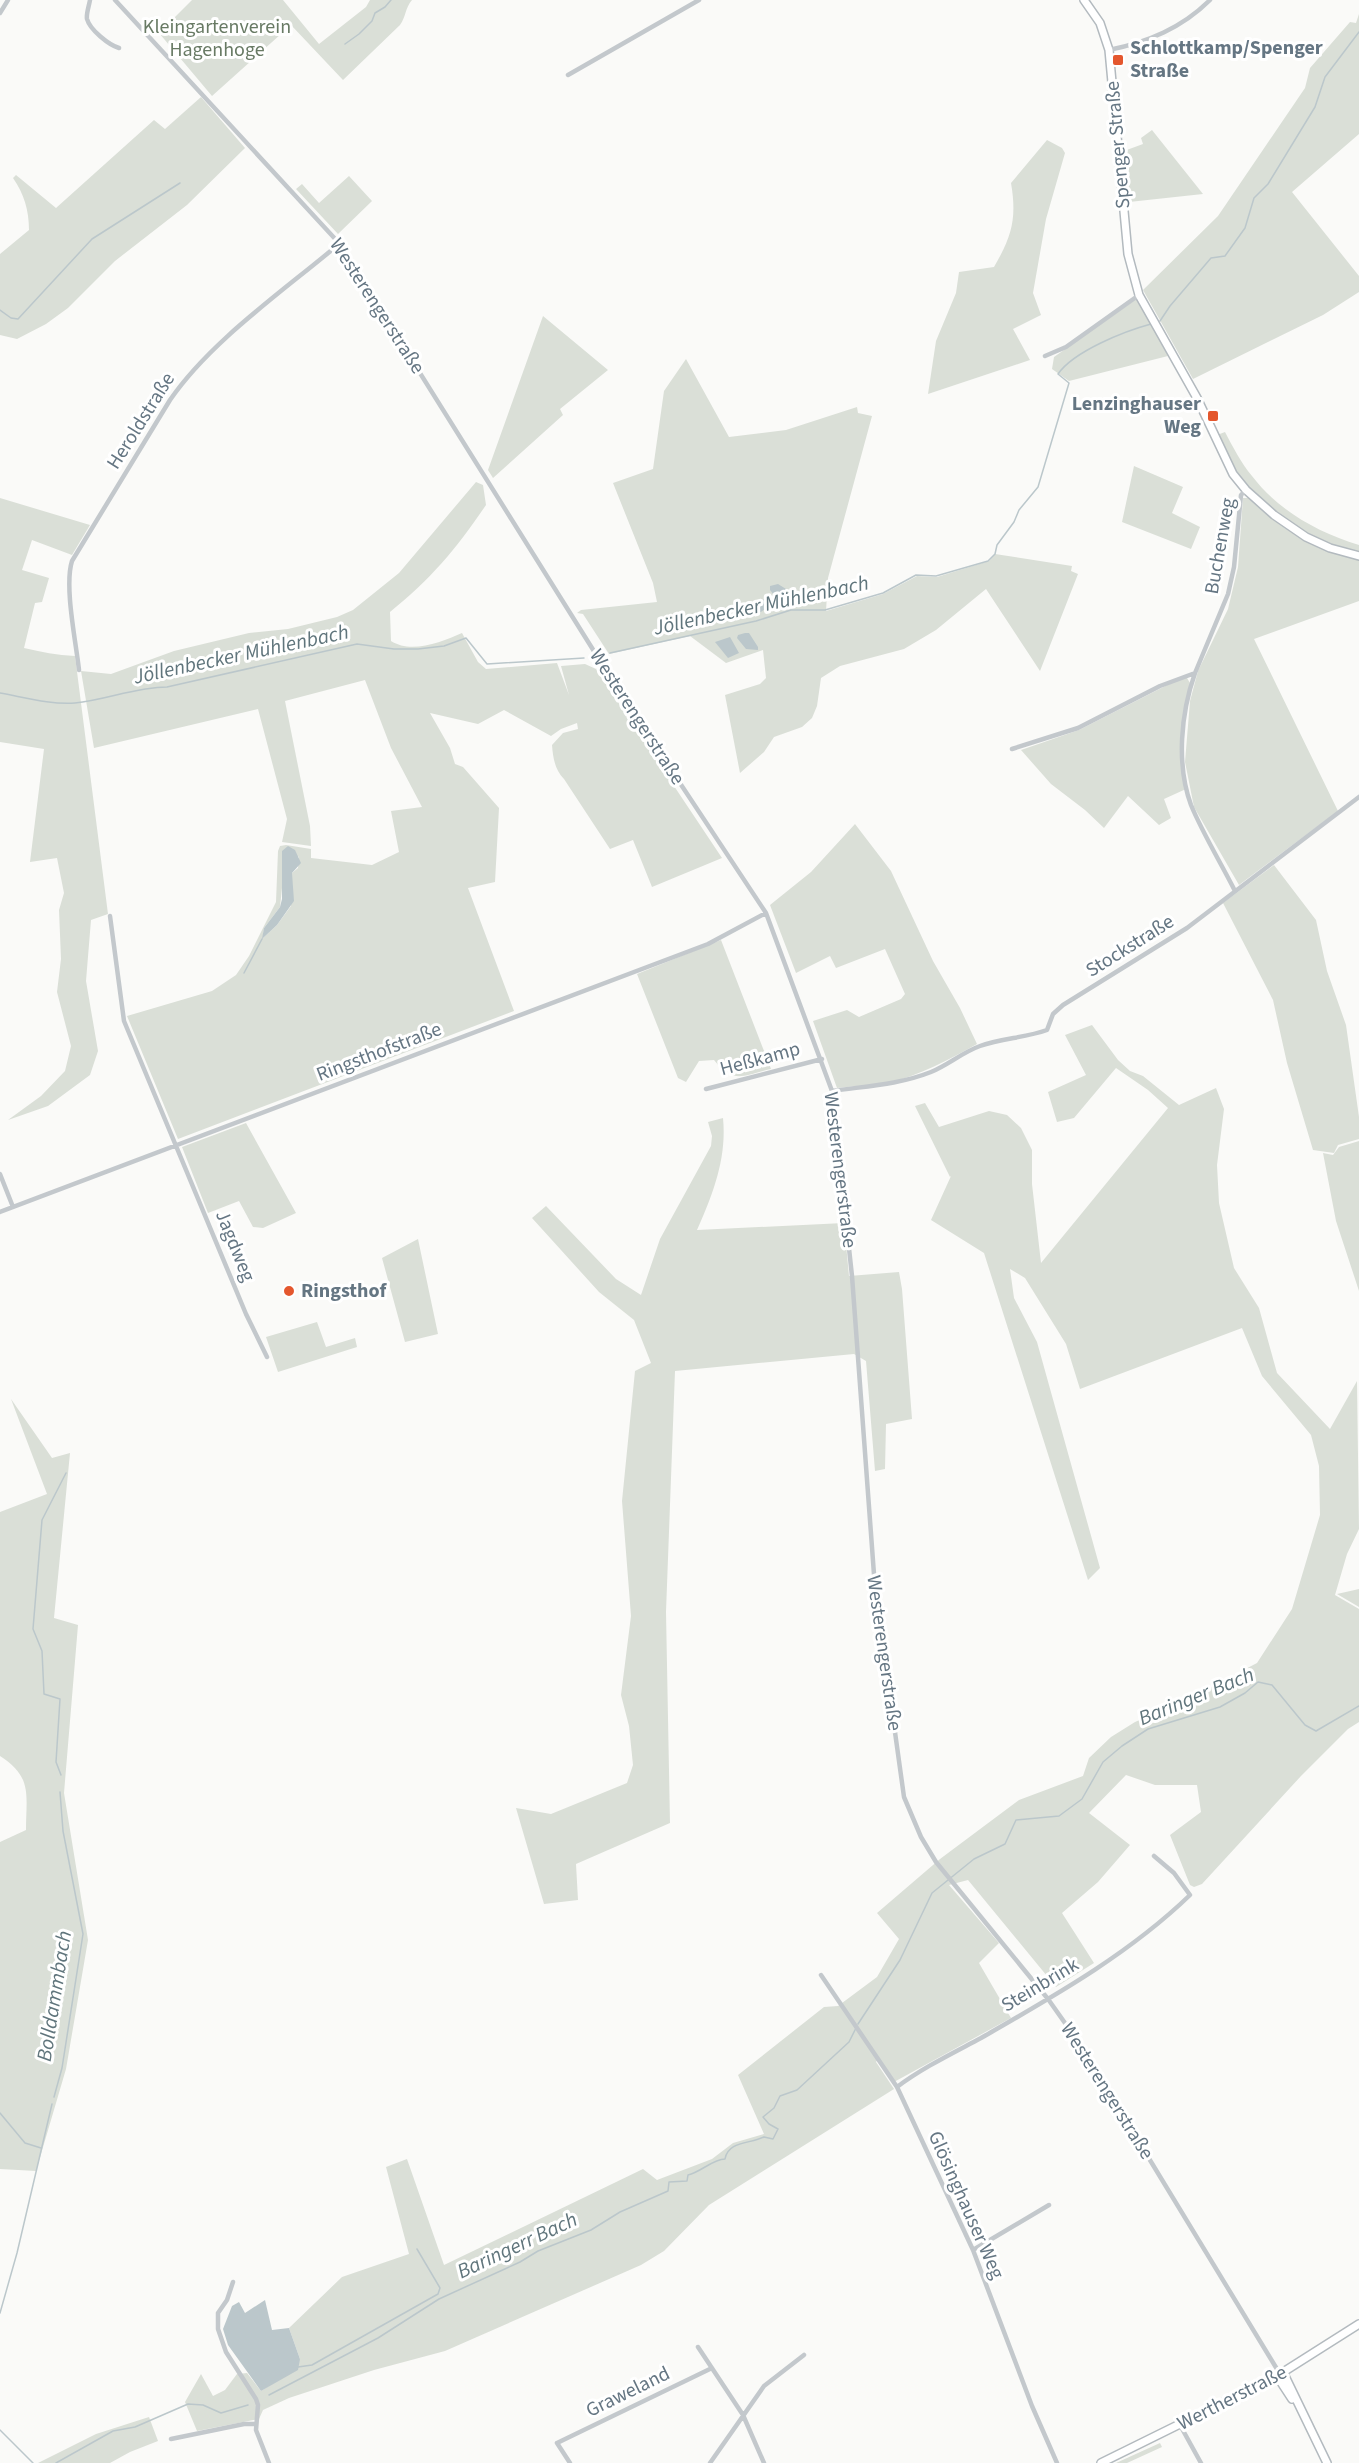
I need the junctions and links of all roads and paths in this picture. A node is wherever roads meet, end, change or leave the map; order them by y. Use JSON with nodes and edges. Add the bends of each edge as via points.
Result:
{"nodes":[{"id":1,"x":8,"y":0,"type":"edge"},
{"id":2,"x":90,"y":0,"type":"edge"},
{"id":3,"x":115,"y":0,"type":"edge"},
{"id":4,"x":699,"y":0,"type":"edge"},
{"id":5,"x":1084,"y":0,"type":"edge"},
{"id":6,"x":1210,"y":0,"type":"edge"},
{"id":7,"x":0,"y":13,"type":"edge"},
{"id":8,"x":119,"y":48,"type":"dead end"},
{"id":9,"x":1109,"y":50,"type":"junction"},
{"id":10,"x":568,"y":75,"type":"dead end"},
{"id":11,"x":338,"y":242,"type":"junction"},
{"id":12,"x":1139,"y":295,"type":"junction"},
{"id":13,"x":1045,"y":356,"type":"dead end"},
{"id":14,"x":1246,"y":490,"type":"junction"},
{"id":15,"x":1359,"y":556,"type":"edge"},
{"id":16,"x":79,"y":670,"type":"dead end"},
{"id":17,"x":1195,"y":673,"type":"junction"},
{"id":18,"x":1012,"y":749,"type":"dead end"},
{"id":19,"x":1359,"y":798,"type":"edge"},
{"id":20,"x":1235,"y":891,"type":"junction"},
{"id":21,"x":766,"y":913,"type":"junction"},
{"id":22,"x":110,"y":916,"type":"dead end"},
{"id":23,"x":822,"y":1059,"type":"junction"},
{"id":24,"x":706,"y":1089,"type":"dead end"},
{"id":25,"x":832,"y":1091,"type":"junction"},
{"id":26,"x":176,"y":1145,"type":"junction"},
{"id":27,"x":0,"y":1174,"type":"edge"},
{"id":28,"x":13,"y":1208,"type":"junction"},
{"id":29,"x":0,"y":1212,"type":"edge"},
{"id":30,"x":267,"y":1357,"type":"dead end"},
{"id":31,"x":1154,"y":1856,"type":"dead end"},
{"id":32,"x":821,"y":1975,"type":"dead end"},
{"id":33,"x":1048,"y":1999,"type":"junction"},
{"id":34,"x":897,"y":2087,"type":"junction"},
{"id":35,"x":1049,"y":2205,"type":"dead end"},
{"id":36,"x":973,"y":2250,"type":"junction"},
{"id":37,"x":233,"y":2282,"type":"dead end"},
{"id":38,"x":1359,"y":2324,"type":"edge"},
{"id":39,"x":698,"y":2347,"type":"dead end"},
{"id":40,"x":804,"y":2355,"type":"dead end"},
{"id":41,"x":712,"y":2368,"type":"junction"},
{"id":42,"x":1280,"y":2374,"type":"junction"},
{"id":43,"x":743,"y":2415,"type":"junction"},
{"id":44,"x":256,"y":2424,"type":"junction"},
{"id":45,"x":1180,"y":2425,"type":"junction"},
{"id":46,"x":171,"y":2439,"type":"dead end"},
{"id":47,"x":269,"y":2463,"type":"edge"},
{"id":48,"x":570,"y":2463,"type":"edge"},
{"id":49,"x":710,"y":2463,"type":"edge"},
{"id":50,"x":764,"y":2463,"type":"edge"},
{"id":51,"x":1057,"y":2463,"type":"edge"},
{"id":52,"x":1101,"y":2463,"type":"edge"},
{"id":53,"x":1201,"y":2463,"type":"edge"},
{"id":54,"x":1328,"y":2463,"type":"edge"}],
"edges":[{"from":1,"to":7,"type":"street"},
{"from":2,"to":8,"type":"street","via":[[86,17],[89,23],[109,44]]},
{"from":3,"to":11,"type":"street","name":"Westerengerstraße"},
{"from":4,"to":10,"type":"street"},
{"from":5,"to":9,"type":"main road","name":"Spenger Straße","via":[[1100,23]]},
{"from":6,"to":9,"type":"street","via":[[1190,18],[1162,34]]},
{"from":9,"to":12,"type":"main road","name":"Spenger Straße","via":[[1128,254]]},
{"from":11,"to":16,"type":"street","name":"Heroldstraße","via":[[197,365],[152,428],[72,561],[69,588]]},
{"from":11,"to":21,"type":"street","name":"Westerengerstraße","via":[[617,688]]},
{"from":12,"to":13,"type":"street","via":[[1066,347]]},
{"from":12,"to":14,"type":"main road","name":"Spenger Straße","via":[[1233,474]]},
{"from":14,"to":15,"type":"main road","via":[[1306,537]]},
{"from":14,"to":17,"type":"street","name":"Buchenweg","via":[[1241,495],[1234,567],[1225,606]]},
{"from":17,"to":18,"type":"street","via":[[1160,686],[1078,728]]},
{"from":17,"to":20,"type":"street","name":"Buchenweg","via":[[1187,702],[1184,779],[1192,807]]},
{"from":19,"to":20,"type":"street","name":"Stockstraße"},
{"from":20,"to":25,"type":"street","name":"Stockstraße","via":[[1187,928],[1063,1005],[1053,1014],[1047,1029],[983,1044],[942,1067],[907,1080]]},
{"from":21,"to":23,"type":"street","name":"Westerengerstraße"},
{"from":21,"to":26,"type":"street","name":"Ringsthofstraße","via":[[708,944]]},
{"from":22,"to":26,"type":"street","name":"Jagdweg","via":[[124,1021]]},
{"from":23,"to":24,"type":"street","name":"Heßkamp"},
{"from":23,"to":25,"type":"street","name":"Westerengerstraße"},
{"from":25,"to":33,"type":"street","name":"Westerengerstraße","via":[[852,1276],[875,1588],[904,1797],[921,1837],[949,1877]]},
{"from":26,"to":28,"type":"street","name":"Ringsthofstraße"},
{"from":26,"to":30,"type":"street","name":"Jagdweg"},
{"from":27,"to":28,"type":"street"},
{"from":28,"to":29,"type":"street","name":"Ringsthofstraße"},
{"from":31,"to":33,"type":"street","name":"Steinbrink","via":[[1174,1873],[1190,1895],[1100,1967]]},
{"from":32,"to":34,"type":"street","name":"Glösinghauser Weg"},
{"from":33,"to":34,"type":"street","name":"Steinbrink"},
{"from":33,"to":42,"type":"street","name":"Westerengerstraße","via":[[1105,2084]]},
{"from":34,"to":36,"type":"street","name":"Glösinghauser Weg"},
{"from":35,"to":36,"type":"street"},
{"from":36,"to":51,"type":"street","name":"Glösinghauser Weg"},
{"from":37,"to":44,"type":"street","via":[[218,2313],[218,2329],[258,2405]]},
{"from":38,"to":42,"type":"main road","name":"Wertherstraße"},
{"from":39,"to":41,"type":"street"},
{"from":40,"to":43,"type":"street","via":[[764,2386]]},
{"from":41,"to":43,"type":"street"},
{"from":41,"to":48,"type":"street","name":"Graweland","via":[[557,2443]]},
{"from":42,"to":45,"type":"main road","name":"Wertherstraße"},
{"from":42,"to":54,"type":"main road","name":"Westerengerstraße"},
{"from":43,"to":49,"type":"street"},
{"from":43,"to":50,"type":"street"},
{"from":44,"to":46,"type":"street"},
{"from":44,"to":47,"type":"street"},
{"from":45,"to":52,"type":"main road","name":"Wertherstraße"},
{"from":45,"to":53,"type":"street"}]}
